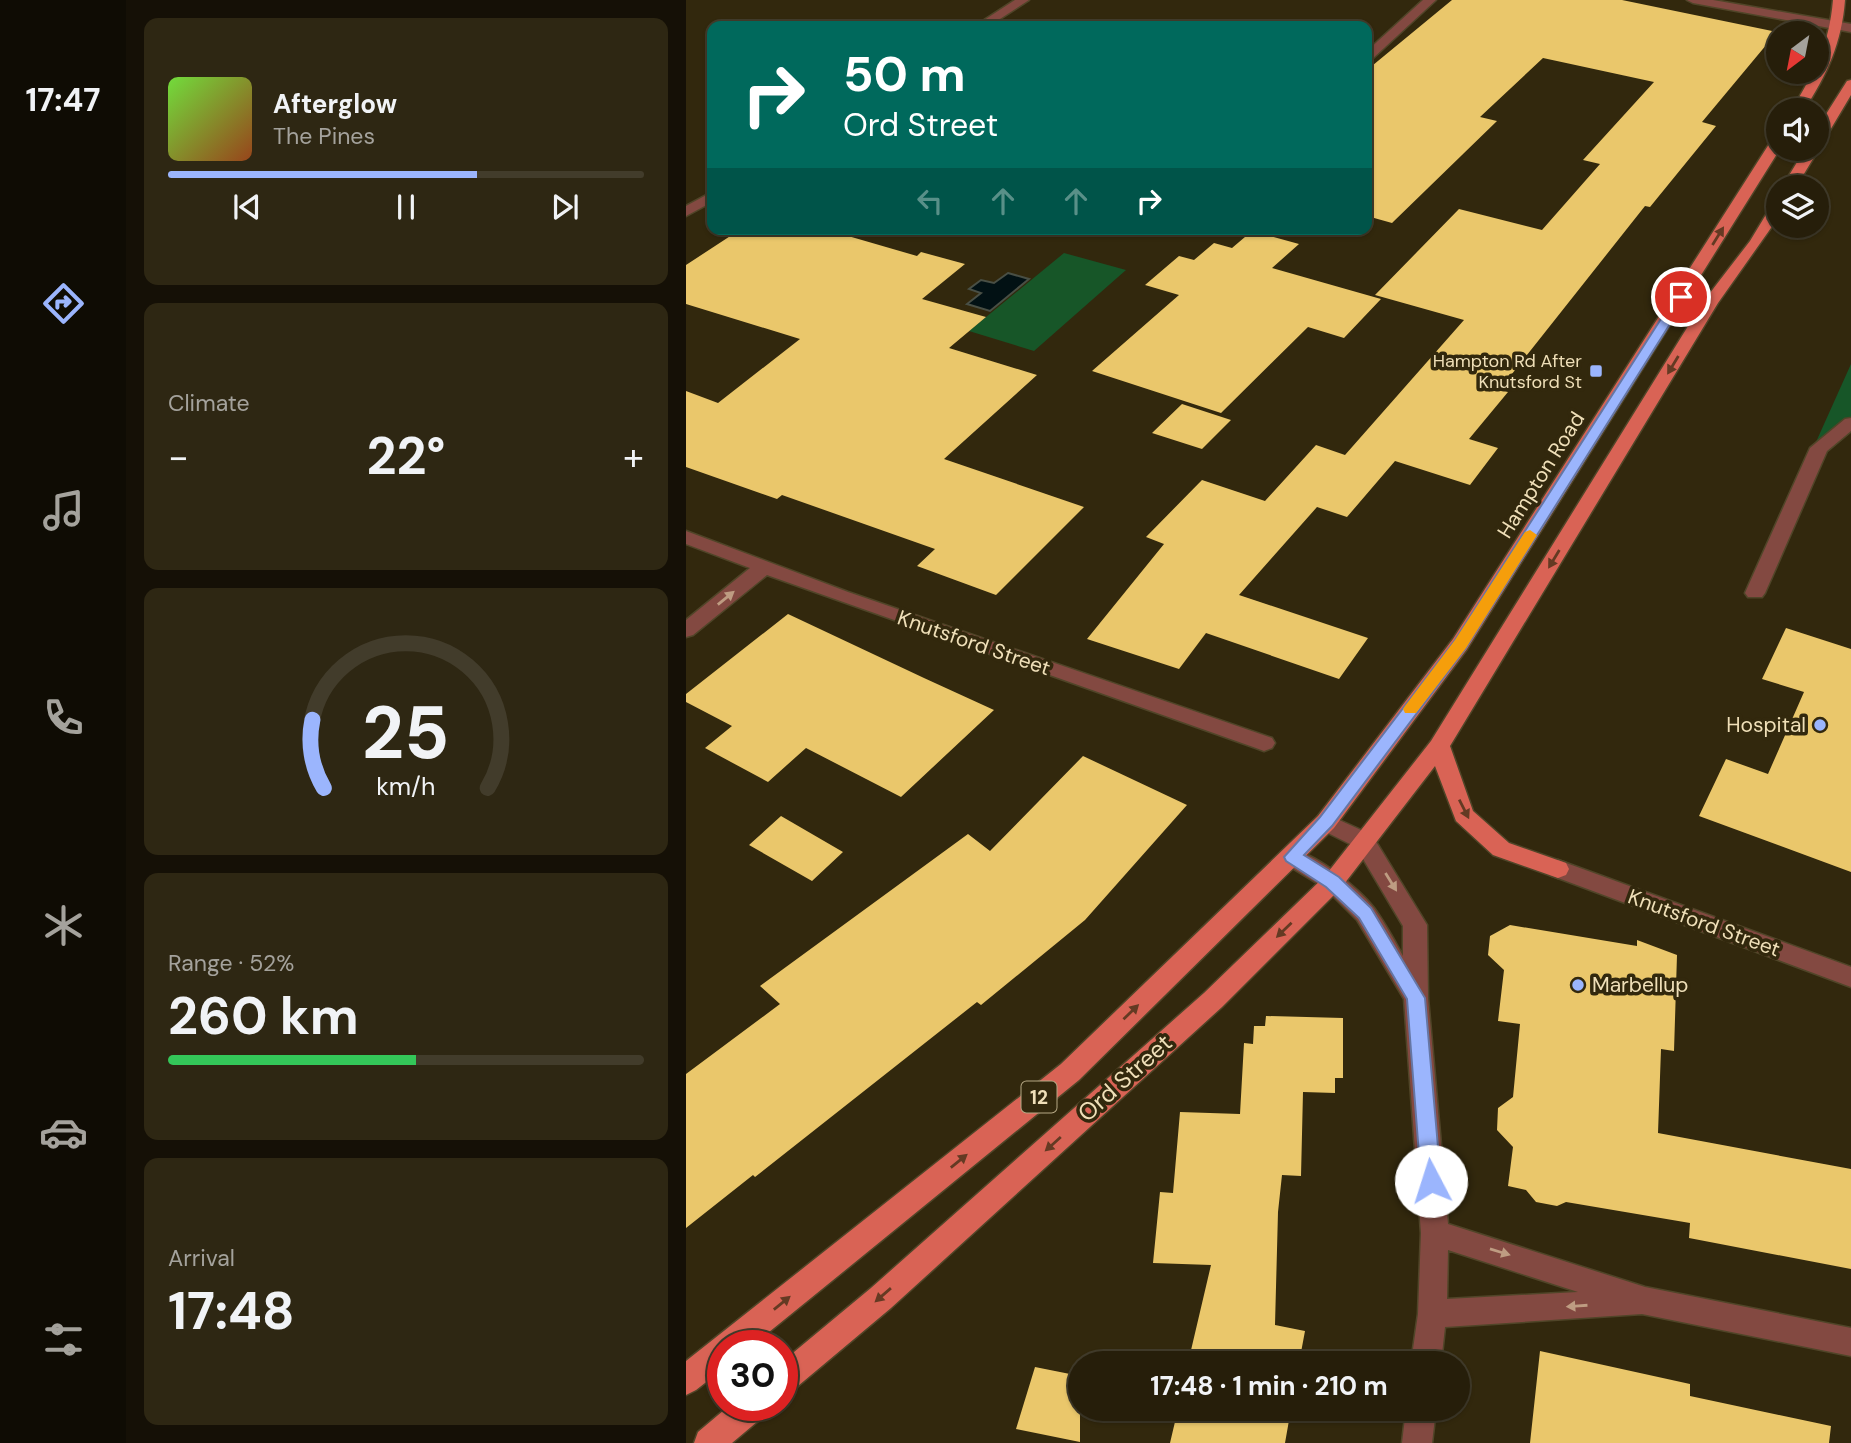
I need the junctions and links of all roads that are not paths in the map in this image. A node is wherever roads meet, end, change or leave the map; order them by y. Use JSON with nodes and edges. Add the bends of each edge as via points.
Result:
{"nodes":[{"id":1,"x":1023,"y":0,"type":"edge"},
{"id":2,"x":1430,"y":0,"type":"edge"},
{"id":3,"x":1693,"y":0,"type":"edge"},
{"id":4,"x":1839,"y":0,"type":"edge"},
{"id":5,"x":989,"y":21,"type":"edge"},
{"id":6,"x":1844,"y":27,"type":"edge"},
{"id":7,"x":1372,"y":52,"type":"edge"},
{"id":8,"x":1851,"y":84,"type":"edge"},
{"id":9,"x":1805,"y":98,"type":"edge"},
{"id":10,"x":1829,"y":120,"type":"edge"},
{"id":11,"x":1766,"y":160,"type":"edge"},
{"id":12,"x":707,"y":199,"type":"edge"},
{"id":13,"x":686,"y":212,"type":"edge"},
{"id":14,"x":1766,"y":226,"type":"edge"},
{"id":15,"x":1851,"y":423,"type":"edge"},
{"id":16,"x":686,"y":537,"type":"edge"},
{"id":17,"x":765,"y":566,"type":"junction"},
{"id":18,"x":1755,"y":593,"type":"dead end"},
{"id":19,"x":686,"y":630,"type":"edge"},
{"id":20,"x":1264,"y":743,"type":"dead end"},
{"id":21,"x":1439,"y":746,"type":"junction"},
{"id":22,"x":1326,"y":822,"type":"junction"},
{"id":23,"x":1364,"y":841,"type":"junction"},
{"id":24,"x":1292,"y":857,"type":"junction"},
{"id":25,"x":1558,"y":869,"type":"joint"},
{"id":26,"x":1333,"y":882,"type":"junction"},
{"id":27,"x":1851,"y":977,"type":"edge"},
{"id":28,"x":1416,"y":998,"type":"junction"},
{"id":29,"x":1435,"y":1233,"type":"junction"},
{"id":30,"x":1645,"y":1301,"type":"junction"},
{"id":31,"x":1432,"y":1314,"type":"junction"},
{"id":32,"x":749,"y":1330,"type":"edge"},
{"id":33,"x":1851,"y":1342,"type":"edge"},
{"id":34,"x":1427,"y":1351,"type":"edge"},
{"id":35,"x":707,"y":1363,"type":"edge"},
{"id":36,"x":798,"y":1368,"type":"edge"},
{"id":37,"x":686,"y":1380,"type":"edge"},
{"id":38,"x":734,"y":1421,"type":"edge"},
{"id":39,"x":1420,"y":1421,"type":"edge"},
{"id":40,"x":709,"y":1443,"type":"edge"},
{"id":41,"x":1417,"y":1443,"type":"edge"}],
"edges":[{"from":1,"to":5,"type":"street"},
{"from":2,"to":7,"type":"street"},
{"from":3,"to":6,"type":"street"},
{"from":4,"to":6,"type":"main road"},
{"from":6,"to":9,"type":"main road"},
{"from":8,"to":10,"type":"main road"},
{"from":22,"to":11,"type":"main road","name":"Hampton Road","number":"12","one_way":true,"via":[[1460,644]]},
{"from":12,"to":13,"type":"street"},
{"from":14,"to":21,"type":"main road","number":"12","one_way":true,"via":[[1711,302]]},
{"from":15,"to":18,"type":"street","via":[[1819,448]]},
{"from":16,"to":17,"type":"street","name":"Knutsford Street"},
{"from":19,"to":17,"type":"street","one_way":true},
{"from":17,"to":20,"type":"street","name":"Knutsford Street"},
{"from":21,"to":23,"type":"main road","name":"Ord Street","number":"12"},
{"from":21,"to":25,"type":"main road","one_way":true,"via":[[1465,816],[1501,849]]},
{"from":22,"to":23,"type":"street"},
{"from":22,"to":24,"type":"main road","name":"Ord Street","number":"12"},
{"from":23,"to":26,"type":"main road","name":"Ord Street","number":"12"},
{"from":23,"to":28,"type":"street","one_way":true,"via":[[1415,925]]},
{"from":24,"to":26,"type":"street"},
{"from":32,"to":24,"type":"main road","name":"Ord Street","number":"12","one_way":true,"via":[[1070,1072]]},
{"from":25,"to":27,"type":"street","name":"Knutsford Street"},
{"from":26,"to":28,"type":"street","via":[[1365,913]]},
{"from":26,"to":36,"type":"main road","name":"Ord Street","number":"12","one_way":true,"via":[[1202,1009]]},
{"from":28,"to":29,"type":"street"},
{"from":29,"to":30,"type":"street","one_way":true},
{"from":29,"to":31,"type":"street"},
{"from":30,"to":31,"type":"street","one_way":true},
{"from":30,"to":33,"type":"street"},
{"from":31,"to":34,"type":"street"},
{"from":35,"to":37,"type":"main road"},
{"from":38,"to":40,"type":"main road"},
{"from":39,"to":41,"type":"street"}]}
